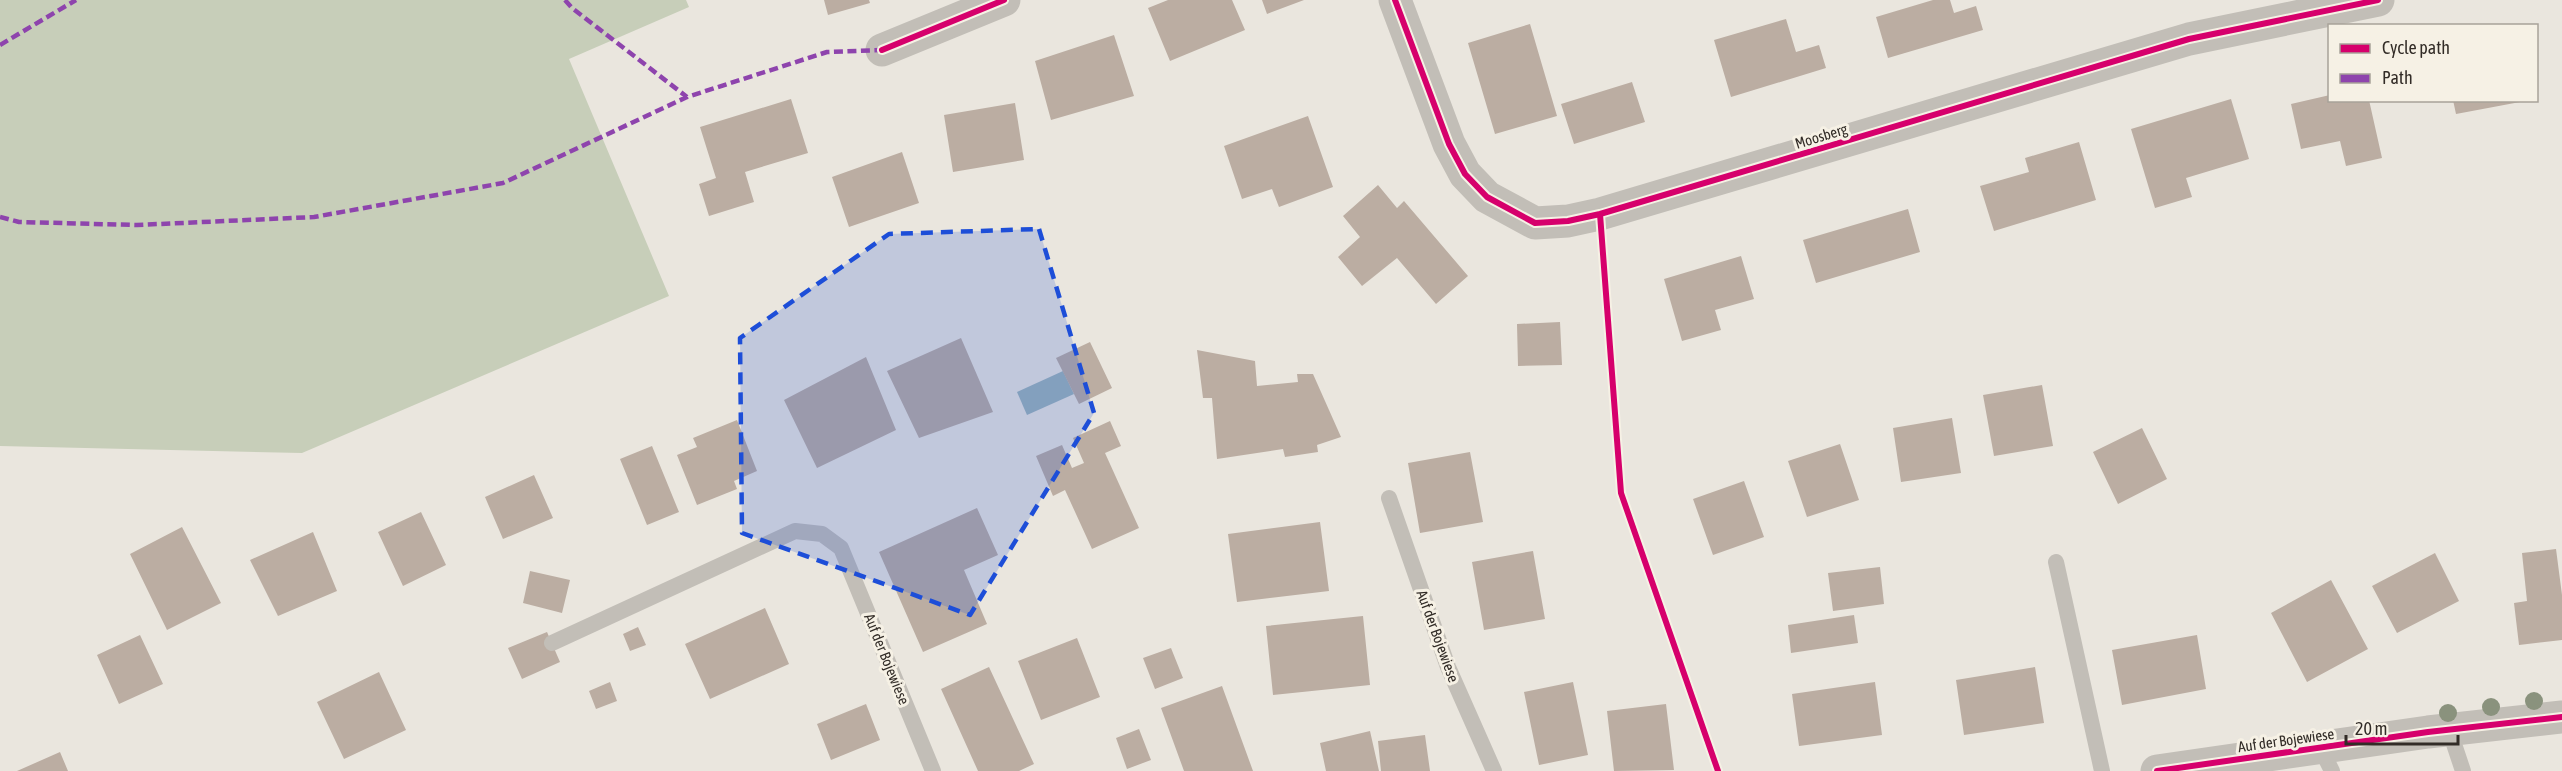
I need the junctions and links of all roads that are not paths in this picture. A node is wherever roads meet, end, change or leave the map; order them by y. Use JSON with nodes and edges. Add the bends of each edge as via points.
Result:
{"nodes":[{"id":1,"x":1004,"y":0,"type":"edge"},
{"id":2,"x":1395,"y":0,"type":"edge"},
{"id":3,"x":2378,"y":0,"type":"edge"},
{"id":4,"x":882,"y":50,"type":"dead end"},
{"id":5,"x":1389,"y":498,"type":"dead end"},
{"id":6,"x":2056,"y":562,"type":"dead end"},
{"id":7,"x":552,"y":643,"type":"dead end"},
{"id":8,"x":2562,"y":717,"type":"edge"},
{"id":9,"x":2449,"y":729,"type":"junction"},
{"id":10,"x":2326,"y":759,"type":"edge"},
{"id":11,"x":2212,"y":767,"type":"edge"},
{"id":12,"x":933,"y":771,"type":"edge"},
{"id":13,"x":1494,"y":771,"type":"edge"},
{"id":14,"x":2102,"y":771,"type":"edge"},
{"id":15,"x":2157,"y":771,"type":"edge"},
{"id":16,"x":2463,"y":771,"type":"edge"}],
"edges":[{"from":1,"to":4,"type":"street"},
{"from":2,"to":3,"type":"street","name":"Moosberg","via":[[1449,144],[1465,174],[1486,197],[1535,223],[1600,214],[2189,39]]},
{"from":5,"to":13,"type":"lane","name":"Auf der Bojewiese","via":[[1448,667]]},
{"from":6,"to":14,"type":"lane"},
{"from":7,"to":12,"type":"lane","name":"Auf der Bojewiese","via":[[795,531],[822,534],[841,548]]},
{"from":8,"to":9,"type":"street","name":"Auf der Bojewiese"},
{"from":9,"to":10,"type":"street","name":"Auf der Bojewiese"},
{"from":9,"to":16,"type":"lane"},
{"from":10,"to":11,"type":"street","name":"Auf der Bojewiese"},
{"from":11,"to":15,"type":"street","name":"Auf der Bojewiese"}]}
